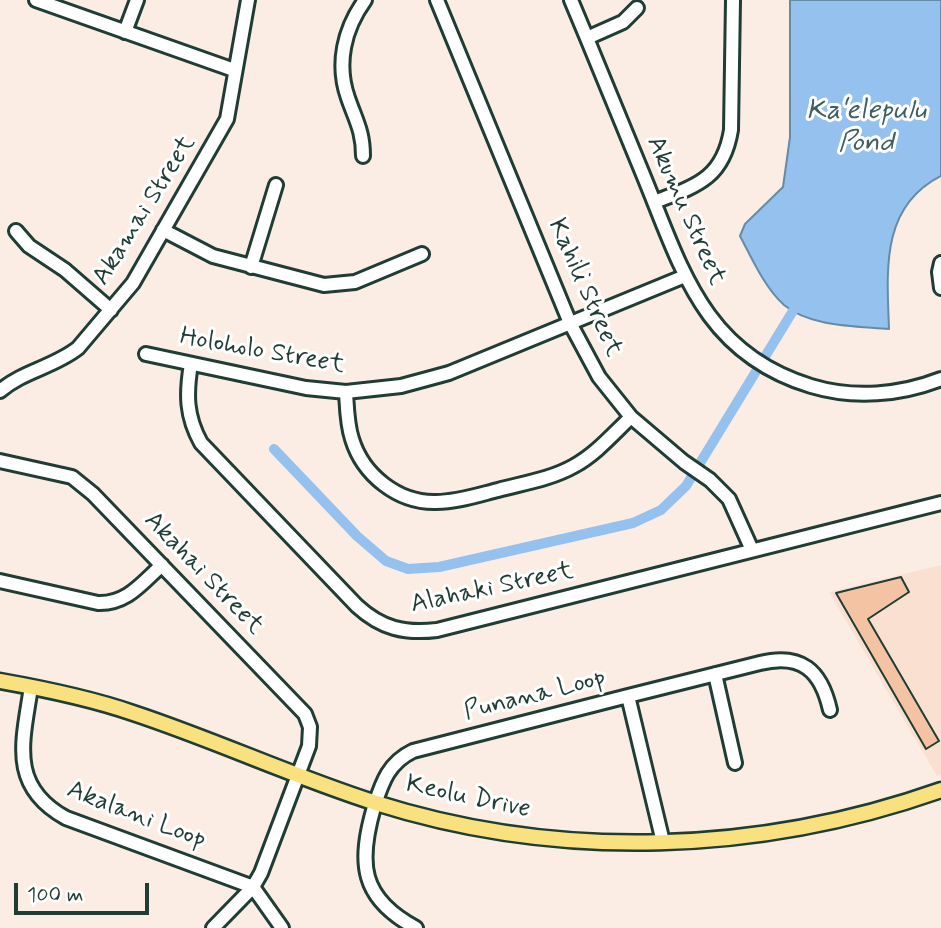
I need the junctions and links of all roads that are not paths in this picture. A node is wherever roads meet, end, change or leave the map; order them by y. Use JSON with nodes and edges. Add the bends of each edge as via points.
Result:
{"nodes":[{"id":1,"x":36,"y":0,"type":"edge"},
{"id":2,"x":137,"y":0,"type":"edge"},
{"id":3,"x":248,"y":0,"type":"edge"},
{"id":4,"x":365,"y":0,"type":"edge"},
{"id":5,"x":437,"y":0,"type":"edge"},
{"id":6,"x":571,"y":0,"type":"edge"},
{"id":7,"x":733,"y":0,"type":"edge"},
{"id":8,"x":637,"y":8,"type":"dead end"},
{"id":9,"x":125,"y":32,"type":"junction"},
{"id":10,"x":587,"y":38,"type":"junction"},
{"id":11,"x":234,"y":70,"type":"junction"},
{"id":12,"x":363,"y":156,"type":"dead end"},
{"id":13,"x":276,"y":184,"type":"dead end"},
{"id":14,"x":654,"y":202,"type":"junction"},
{"id":15,"x":163,"y":230,"type":"junction"},
{"id":16,"x":16,"y":231,"type":"dead end"},
{"id":17,"x":422,"y":254,"type":"dead end"},
{"id":18,"x":941,"y":263,"type":"edge"},
{"id":19,"x":251,"y":267,"type":"junction"},
{"id":20,"x":685,"y":276,"type":"junction"},
{"id":21,"x":941,"y":288,"type":"edge"},
{"id":22,"x":111,"y":310,"type":"junction"},
{"id":23,"x":570,"y":323,"type":"junction"},
{"id":24,"x":146,"y":354,"type":"dead end"},
{"id":25,"x":191,"y":364,"type":"junction"},
{"id":26,"x":941,"y":379,"type":"edge"},
{"id":27,"x":0,"y":391,"type":"edge"},
{"id":28,"x":346,"y":392,"type":"junction"},
{"id":29,"x":631,"y":417,"type":"junction"},
{"id":30,"x":0,"y":461,"type":"edge"},
{"id":31,"x":941,"y":503,"type":"edge"},
{"id":32,"x":752,"y":550,"type":"junction"},
{"id":33,"x":162,"y":565,"type":"junction"},
{"id":34,"x":0,"y":581,"type":"edge"},
{"id":35,"x":715,"y":674,"type":"junction"},
{"id":36,"x":0,"y":681,"type":"edge"},
{"id":37,"x":32,"y":687,"type":"junction"},
{"id":38,"x":628,"y":696,"type":"junction"},
{"id":39,"x":830,"y":710,"type":"dead end"},
{"id":40,"x":735,"y":762,"type":"dead end"},
{"id":41,"x":299,"y":775,"type":"junction"},
{"id":42,"x":941,"y":790,"type":"edge"},
{"id":43,"x":375,"y":803,"type":"junction"},
{"id":44,"x":663,"y":842,"type":"junction"},
{"id":45,"x":253,"y":887,"type":"junction"},
{"id":46,"x":213,"y":928,"type":"edge"},
{"id":47,"x":282,"y":928,"type":"edge"},
{"id":48,"x":416,"y":928,"type":"edge"}],
"edges":[{"from":1,"to":9,"type":"street"},
{"from":2,"to":9,"type":"street"},
{"from":3,"to":11,"type":"street","name":"Akamai Street"},
{"from":4,"to":12,"type":"street","via":[[348,31],[342,66],[347,97],[363,136]]},
{"from":5,"to":23,"type":"street","name":"Kahili Street"},
{"from":6,"to":10,"type":"street","name":"Akumu Street"},
{"from":7,"to":14,"type":"street","via":[[728,148],[717,168],[699,184]]},
{"from":8,"to":10,"type":"street","via":[[623,22]]},
{"from":9,"to":11,"type":"street"},
{"from":10,"to":14,"type":"street","name":"Akumu Street"},
{"from":11,"to":15,"type":"street","name":"Akamai Street","via":[[227,119]]},
{"from":13,"to":19,"type":"street"},
{"from":14,"to":20,"type":"street","name":"Akumu Street"},
{"from":15,"to":19,"type":"street","via":[[213,256]]},
{"from":15,"to":22,"type":"street","name":"Akamai Street","via":[[133,283]]},
{"from":16,"to":22,"type":"street"},
{"from":17,"to":19,"type":"street","via":[[338,285]]},
{"from":18,"to":21,"type":"street"},
{"from":20,"to":23,"type":"street","name":"Holoholo Street"},
{"from":20,"to":26,"type":"street","name":"Akumu Street","via":[[712,320],[741,351],[792,380],[861,394],[911,389]]},
{"from":22,"to":27,"type":"street","name":"Akamai Street","via":[[69,356],[21,375]]},
{"from":23,"to":28,"type":"street","name":"Holoholo Street","via":[[449,373],[401,386]]},
{"from":23,"to":29,"type":"street","name":"Kahili Street","via":[[599,377]]},
{"from":24,"to":25,"type":"street","name":"Holoholo Street"},
{"from":25,"to":28,"type":"street","name":"Holoholo Street"},
{"from":25,"to":32,"type":"street","name":"Alahaki Street","via":[[186,401],[201,443],[357,606],[398,631],[437,630]]},
{"from":28,"to":29,"type":"street","via":[[352,442],[364,464],[388,488],[435,502],[555,476],[589,456]]},
{"from":29,"to":32,"type":"street","name":"Kahili Street","via":[[729,499]]},
{"from":30,"to":33,"type":"street","name":"Akahai Street","via":[[72,477]]},
{"from":31,"to":32,"type":"street","name":"Alahaki Street"},
{"from":33,"to":34,"type":"street","via":[[129,596],[110,603]]},
{"from":33,"to":41,"type":"street","name":"Akahai Street","via":[[305,714],[310,738]]},
{"from":35,"to":38,"type":"street"},
{"from":35,"to":39,"type":"street","via":[[788,660],[819,678]]},
{"from":35,"to":40,"type":"street"},
{"from":36,"to":37,"type":"main road","name":"Keolu Drive"},
{"from":37,"to":41,"type":"main road","name":"Keolu Drive","via":[[134,713]]},
{"from":37,"to":45,"type":"street","name":"Akalani Loop","via":[[23,766],[31,787],[51,810]]},
{"from":38,"to":43,"type":"street","name":"Punana Loop","via":[[413,751],[388,771]]},
{"from":38,"to":44,"type":"street","name":"Punana Loop"},
{"from":41,"to":43,"type":"main road","name":"Keolu Drive"},
{"from":41,"to":45,"type":"street"},
{"from":42,"to":44,"type":"main road","name":"Keolu Drive","via":[[803,828]]},
{"from":43,"to":44,"type":"main road","name":"Keolu Drive","via":[[517,835]]},
{"from":43,"to":48,"type":"street","name":"Punana Loop","via":[[364,844],[366,873],[385,905]]},
{"from":45,"to":46,"type":"street"},
{"from":45,"to":47,"type":"street"}]}
